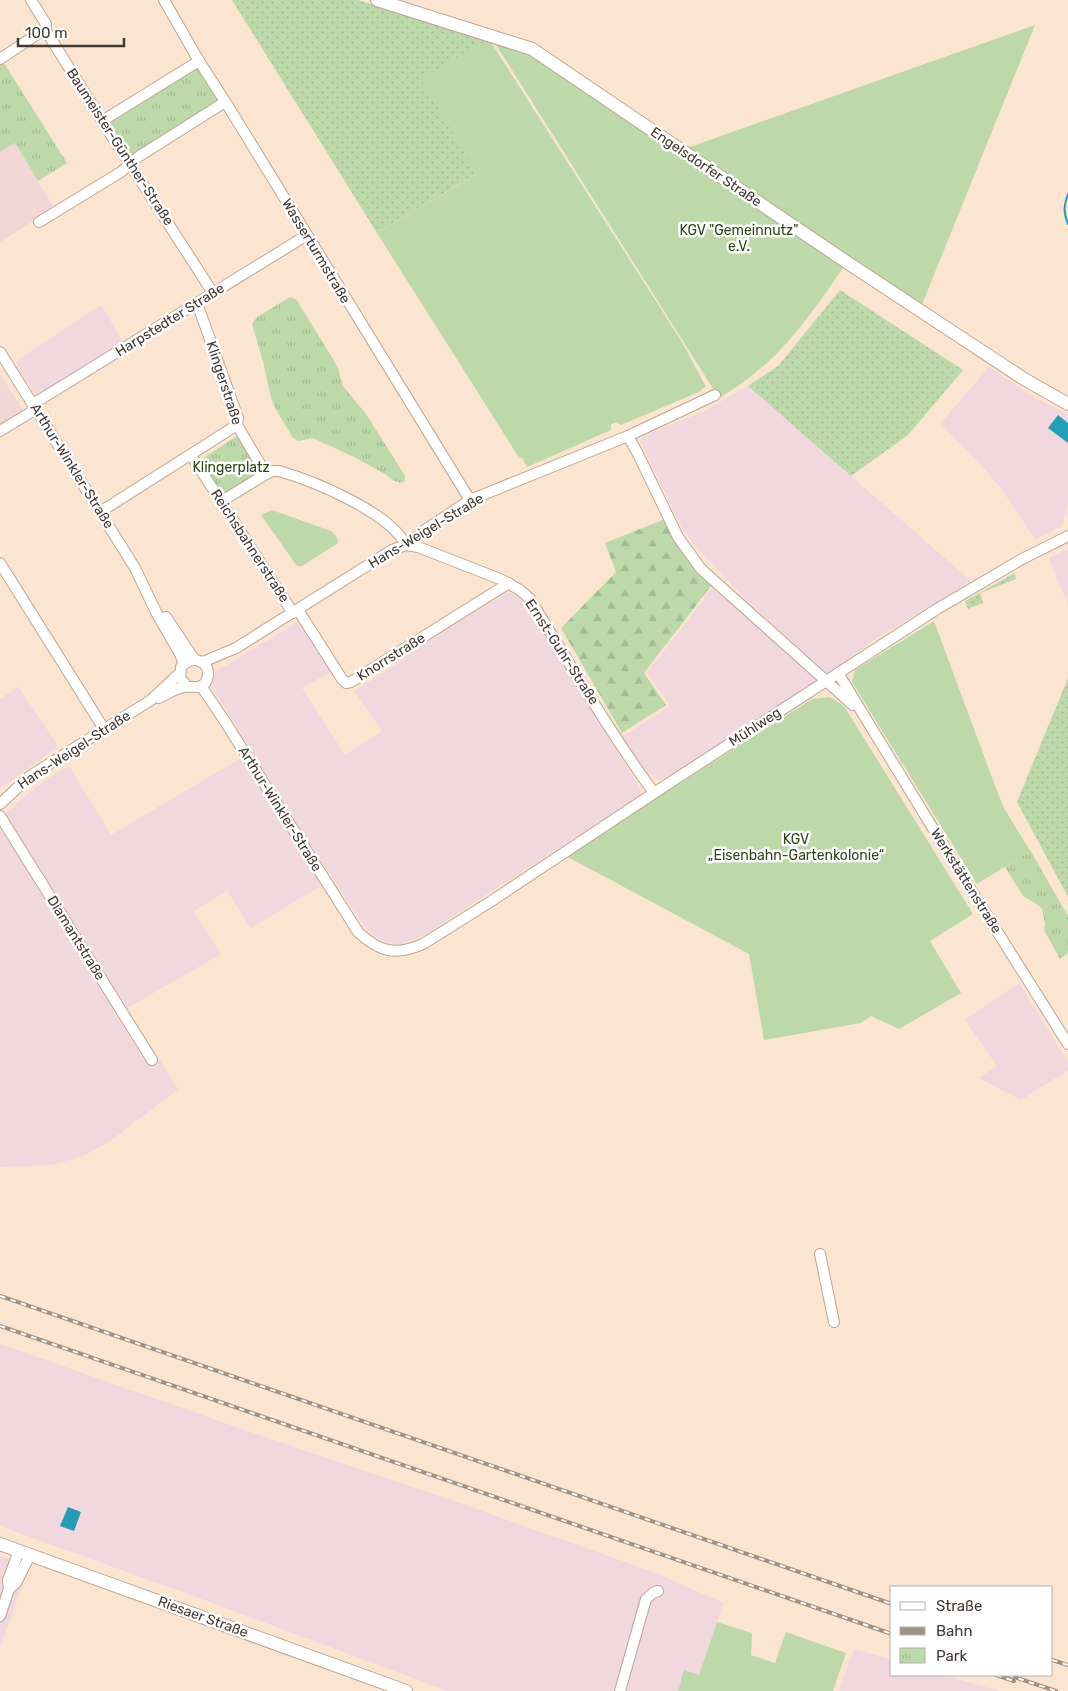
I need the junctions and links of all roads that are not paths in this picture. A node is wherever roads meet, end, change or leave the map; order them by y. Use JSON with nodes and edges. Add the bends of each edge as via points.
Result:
{"nodes":[{"id":1,"x":31,"y":0,"type":"edge"},
{"id":2,"x":164,"y":0,"type":"edge"},
{"id":3,"x":377,"y":0,"type":"edge"},
{"id":4,"x":45,"y":29,"type":"junction"},
{"id":5,"x":0,"y":59,"type":"edge"},
{"id":6,"x":199,"y":61,"type":"junction"},
{"id":7,"x":225,"y":102,"type":"junction"},
{"id":8,"x":102,"y":121,"type":"junction"},
{"id":9,"x":131,"y":164,"type":"junction"},
{"id":10,"x":39,"y":222,"type":"dead end"},
{"id":11,"x":307,"y":235,"type":"junction"},
{"id":12,"x":213,"y":293,"type":"junction"},
{"id":13,"x":197,"y":303,"type":"junction"},
{"id":14,"x":0,"y":352,"type":"edge"},
{"id":15,"x":715,"y":396,"type":"dead end"},
{"id":16,"x":1068,"y":404,"type":"edge"},
{"id":17,"x":34,"y":406,"type":"junction"},
{"id":18,"x":237,"y":425,"type":"junction"},
{"id":19,"x":0,"y":431,"type":"edge"},
{"id":20,"x":628,"y":436,"type":"junction"},
{"id":21,"x":191,"y":455,"type":"junction"},
{"id":22,"x":266,"y":474,"type":"junction"},
{"id":23,"x":470,"y":500,"type":"junction"},
{"id":24,"x":222,"y":502,"type":"junction"},
{"id":25,"x":100,"y":512,"type":"junction"},
{"id":26,"x":1068,"y":536,"type":"edge"},
{"id":27,"x":406,"y":544,"type":"junction"},
{"id":28,"x":0,"y":563,"type":"edge"},
{"id":29,"x":142,"y":581,"type":"junction"},
{"id":30,"x":509,"y":583,"type":"junction"},
{"id":31,"x":295,"y":611,"type":"junction"},
{"id":32,"x":230,"y":651,"type":"junction"},
{"id":33,"x":198,"y":660,"type":"junction"},
{"id":34,"x":182,"y":669,"type":"junction"},
{"id":35,"x":838,"y":673,"type":"junction"},
{"id":36,"x":208,"y":674,"type":"junction"},
{"id":37,"x":826,"y":681,"type":"junction"},
{"id":38,"x":187,"y":686,"type":"junction"},
{"id":39,"x":201,"y":686,"type":"junction"},
{"id":40,"x":151,"y":700,"type":"junction"},
{"id":41,"x":865,"y":718,"type":"junction"},
{"id":42,"x":104,"y":729,"type":"junction"},
{"id":43,"x":654,"y":792,"type":"junction"},
{"id":44,"x":0,"y":804,"type":"edge"},
{"id":45,"x":0,"y":816,"type":"edge"},
{"id":46,"x":448,"y":928,"type":"joint"},
{"id":47,"x":1068,"y":1044,"type":"edge"},
{"id":48,"x":152,"y":1060,"type":"dead end"},
{"id":49,"x":820,"y":1254,"type":"dead end"},
{"id":50,"x":834,"y":1322,"type":"dead end"},
{"id":51,"x":0,"y":1544,"type":"edge"},
{"id":52,"x":25,"y":1553,"type":"junction"},
{"id":53,"x":658,"y":1592,"type":"dead end"},
{"id":54,"x":0,"y":1616,"type":"edge"},
{"id":55,"x":406,"y":1691,"type":"edge"},
{"id":56,"x":620,"y":1691,"type":"edge"}],
"edges":[{"from":1,"to":4,"type":"street","name":"Baumeister-Günther-Straße","via":[[46,24]]},
{"from":2,"to":6,"type":"street","name":"Wasserturmstraße"},
{"from":3,"to":16,"type":"main road","name":"Engelsdorfer Straße","via":[[532,49],[880,284],[1024,379]]},
{"from":4,"to":5,"type":"street"},
{"from":4,"to":8,"type":"street","name":"Baumeister-Günther-Straße"},
{"from":6,"to":7,"type":"street","name":"Wasserturmstraße"},
{"from":6,"to":8,"type":"street"},
{"from":7,"to":9,"type":"street"},
{"from":7,"to":11,"type":"street","name":"Wasserturmstraße"},
{"from":8,"to":9,"type":"street","name":"Baumeister-Günther-Straße"},
{"from":9,"to":10,"type":"street"},
{"from":9,"to":12,"type":"street","name":"Baumeister-Günther-Straße"},
{"from":11,"to":12,"type":"street","name":"Harpstedter Straße"},
{"from":11,"to":23,"type":"street","name":"Wasserturmstraße"},
{"from":12,"to":13,"type":"street","name":"Harpstedter Straße"},
{"from":13,"to":17,"type":"street","name":"Harpstedter Straße"},
{"from":13,"to":18,"type":"street","name":"Klingerstraße","via":[[238,418]]},
{"from":14,"to":17,"type":"street","name":"Arthur-Winkler-Straße"},
{"from":15,"to":20,"type":"street","name":"Hans-Weigel-Straße"},
{"from":17,"to":19,"type":"street","name":"Harpstedter Straße"},
{"from":17,"to":25,"type":"street","name":"Arthur-Winkler-Straße"},
{"from":18,"to":21,"type":"street"},
{"from":18,"to":22,"type":"street","name":"Klingerstraße"},
{"from":20,"to":23,"type":"street","name":"Hans-Weigel-Straße"},
{"from":20,"to":37,"type":"street","name":"Werkstättenstraße","via":[[678,537],[701,569]]},
{"from":21,"to":24,"type":"street","name":"Reichsbahnerstraße"},
{"from":21,"to":25,"type":"street"},
{"from":22,"to":24,"type":"street"},
{"from":22,"to":27,"type":"street","via":[[279,471],[330,490],[390,525]]},
{"from":23,"to":27,"type":"street","name":"Hans-Weigel-Straße"},
{"from":24,"to":31,"type":"street","name":"Reichsbahnerstraße"},
{"from":25,"to":29,"type":"street","name":"Arthur-Winkler-Straße"},
{"from":26,"to":35,"type":"street","name":"Mühlweg","via":[[938,608]]},
{"from":27,"to":30,"type":"street","name":"Ernst-Guhr-Straße"},
{"from":27,"to":31,"type":"street","name":"Hans-Weigel-Straße"},
{"from":28,"to":42,"type":"street"},
{"from":29,"to":33,"type":"street","name":"Arthur-Winkler-Straße"},
{"from":29,"to":34,"type":"street","name":"Arthur-Winkler-Straße","via":[[180,654]]},
{"from":30,"to":31,"type":"street","name":"Knorrstraße","via":[[346,683]]},
{"from":30,"to":43,"type":"street","name":"Ernst-Guhr-Straße","via":[[530,599]]},
{"from":31,"to":32,"type":"street","name":"Hans-Weigel-Straße"},
{"from":32,"to":33,"type":"street","name":"Hans-Weigel-Straße"},
{"from":32,"to":36,"type":"street","name":"Hans-Weigel-Straße"},
{"from":33,"to":34,"type":"street","via":[[190,660]]},
{"from":33,"to":36,"type":"street"},
{"from":34,"to":38,"type":"street","via":[[182,682]]},
{"from":34,"to":40,"type":"street","name":"Hans-Weigel-Straße"},
{"from":35,"to":37,"type":"street","name":"Mühlweg"},
{"from":35,"to":41,"type":"street","name":"Werkstättenstraße"},
{"from":36,"to":39,"type":"street"},
{"from":37,"to":41,"type":"street","name":"Werkstättenstraße"},
{"from":37,"to":43,"type":"street","name":"Mühlweg"},
{"from":38,"to":39,"type":"street"},
{"from":38,"to":40,"type":"street","name":"Hans-Weigel-Straße"},
{"from":39,"to":46,"type":"street","name":"Arthur-Winkler-Straße","via":[[358,932],[383,950],[399,951],[411,949]]},
{"from":40,"to":42,"type":"street","name":"Hans-Weigel-Straße"},
{"from":41,"to":47,"type":"street","name":"Werkstättenstraße"},
{"from":42,"to":44,"type":"street","name":"Hans-Weigel-Straße","via":[[30,776]]},
{"from":43,"to":46,"type":"street","name":"Mühlweg"},
{"from":45,"to":48,"type":"street","name":"Diamantstraße"},
{"from":49,"to":50,"type":"street"},
{"from":51,"to":52,"type":"main road","name":"Riesaer Straße"},
{"from":52,"to":54,"type":"street","via":[[8,1580],[9,1589]]},
{"from":52,"to":55,"type":"main road","name":"Riesaer Straße"},
{"from":53,"to":56,"type":"street","via":[[646,1599]]}]}
